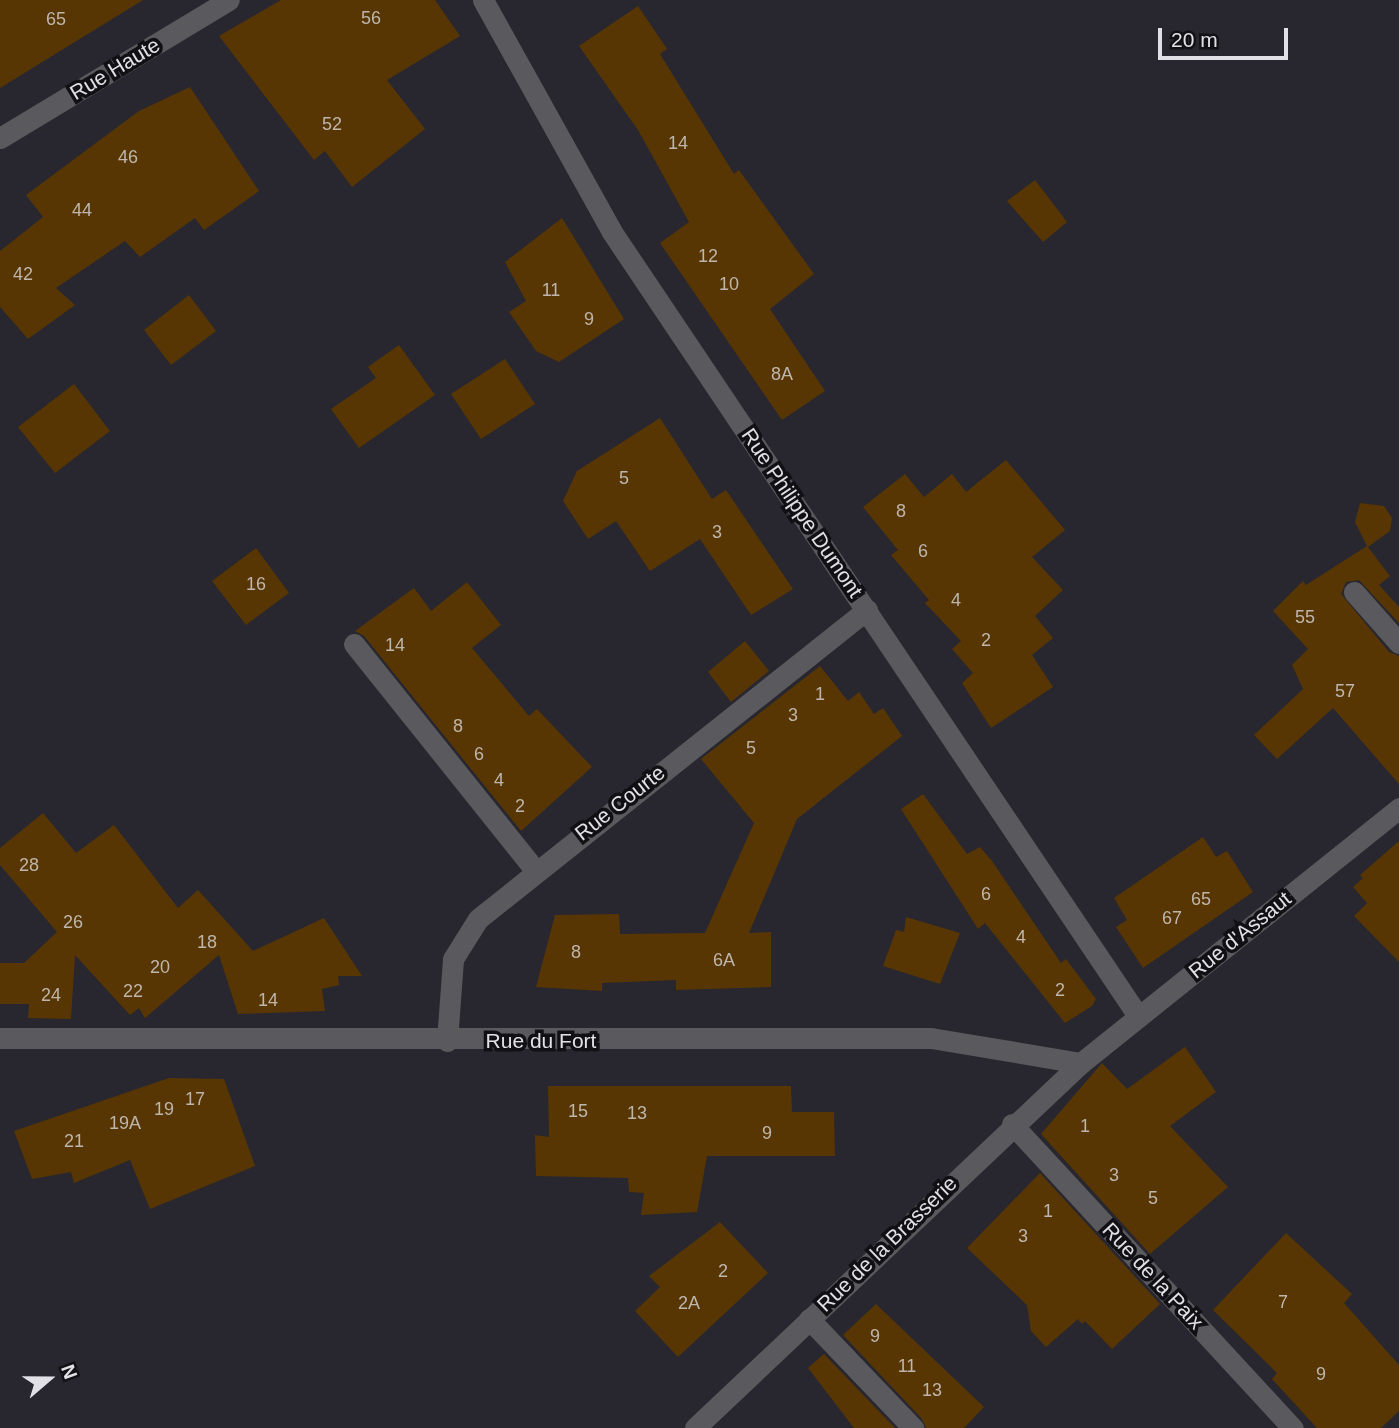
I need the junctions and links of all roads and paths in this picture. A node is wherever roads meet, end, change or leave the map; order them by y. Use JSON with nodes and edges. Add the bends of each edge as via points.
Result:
{"nodes":[{"id":1,"x":229,"y":0,"type":"edge"},
{"id":2,"x":483,"y":0,"type":"edge"},
{"id":3,"x":0,"y":138,"type":"edge"},
{"id":4,"x":1354,"y":592,"type":"dead end"},
{"id":5,"x":867,"y":610,"type":"junction"},
{"id":6,"x":1399,"y":643,"type":"edge"},
{"id":7,"x":354,"y":644,"type":"dead end"},
{"id":8,"x":1399,"y":808,"type":"edge"},
{"id":9,"x":535,"y":870,"type":"junction"},
{"id":10,"x":1138,"y":1016,"type":"junction"},
{"id":11,"x":0,"y":1038,"type":"edge"},
{"id":12,"x":447,"y":1041,"type":"junction"},
{"id":13,"x":1081,"y":1063,"type":"junction"},
{"id":14,"x":1012,"y":1124,"type":"junction"},
{"id":15,"x":809,"y":1319,"type":"junction"},
{"id":16,"x":695,"y":1428,"type":"edge"},
{"id":17,"x":913,"y":1428,"type":"edge"},
{"id":18,"x":1293,"y":1428,"type":"edge"}],
"edges":[{"from":1,"to":3,"type":"street","name":"Rue Haute"},
{"from":2,"to":5,"type":"street","name":"Rue Philippe Dumont","via":[[612,232]]},
{"from":4,"to":6,"type":"street"},
{"from":5,"to":9,"type":"street","name":"Rue Courte"},
{"from":5,"to":10,"type":"street","name":"Rue Philippe Dumont"},
{"from":7,"to":9,"type":"street"},
{"from":8,"to":10,"type":"street","name":"Rue d'Assaut"},
{"from":9,"to":12,"type":"street","name":"Rue Courte","via":[[478,919],[453,959]]},
{"from":10,"to":13,"type":"street","name":"Rue d'Assaut"},
{"from":11,"to":12,"type":"street","name":"Rue du Fort"},
{"from":12,"to":13,"type":"street","name":"Rue du Fort","via":[[931,1038]]},
{"from":13,"to":14,"type":"street","name":"Rue de la Brasserie"},
{"from":14,"to":15,"type":"street","name":"Rue de la Brasserie"},
{"from":14,"to":18,"type":"street","name":"Rue de la Paix"},
{"from":15,"to":16,"type":"street","name":"Rue de la Brasserie"},
{"from":15,"to":17,"type":"street"}]}
